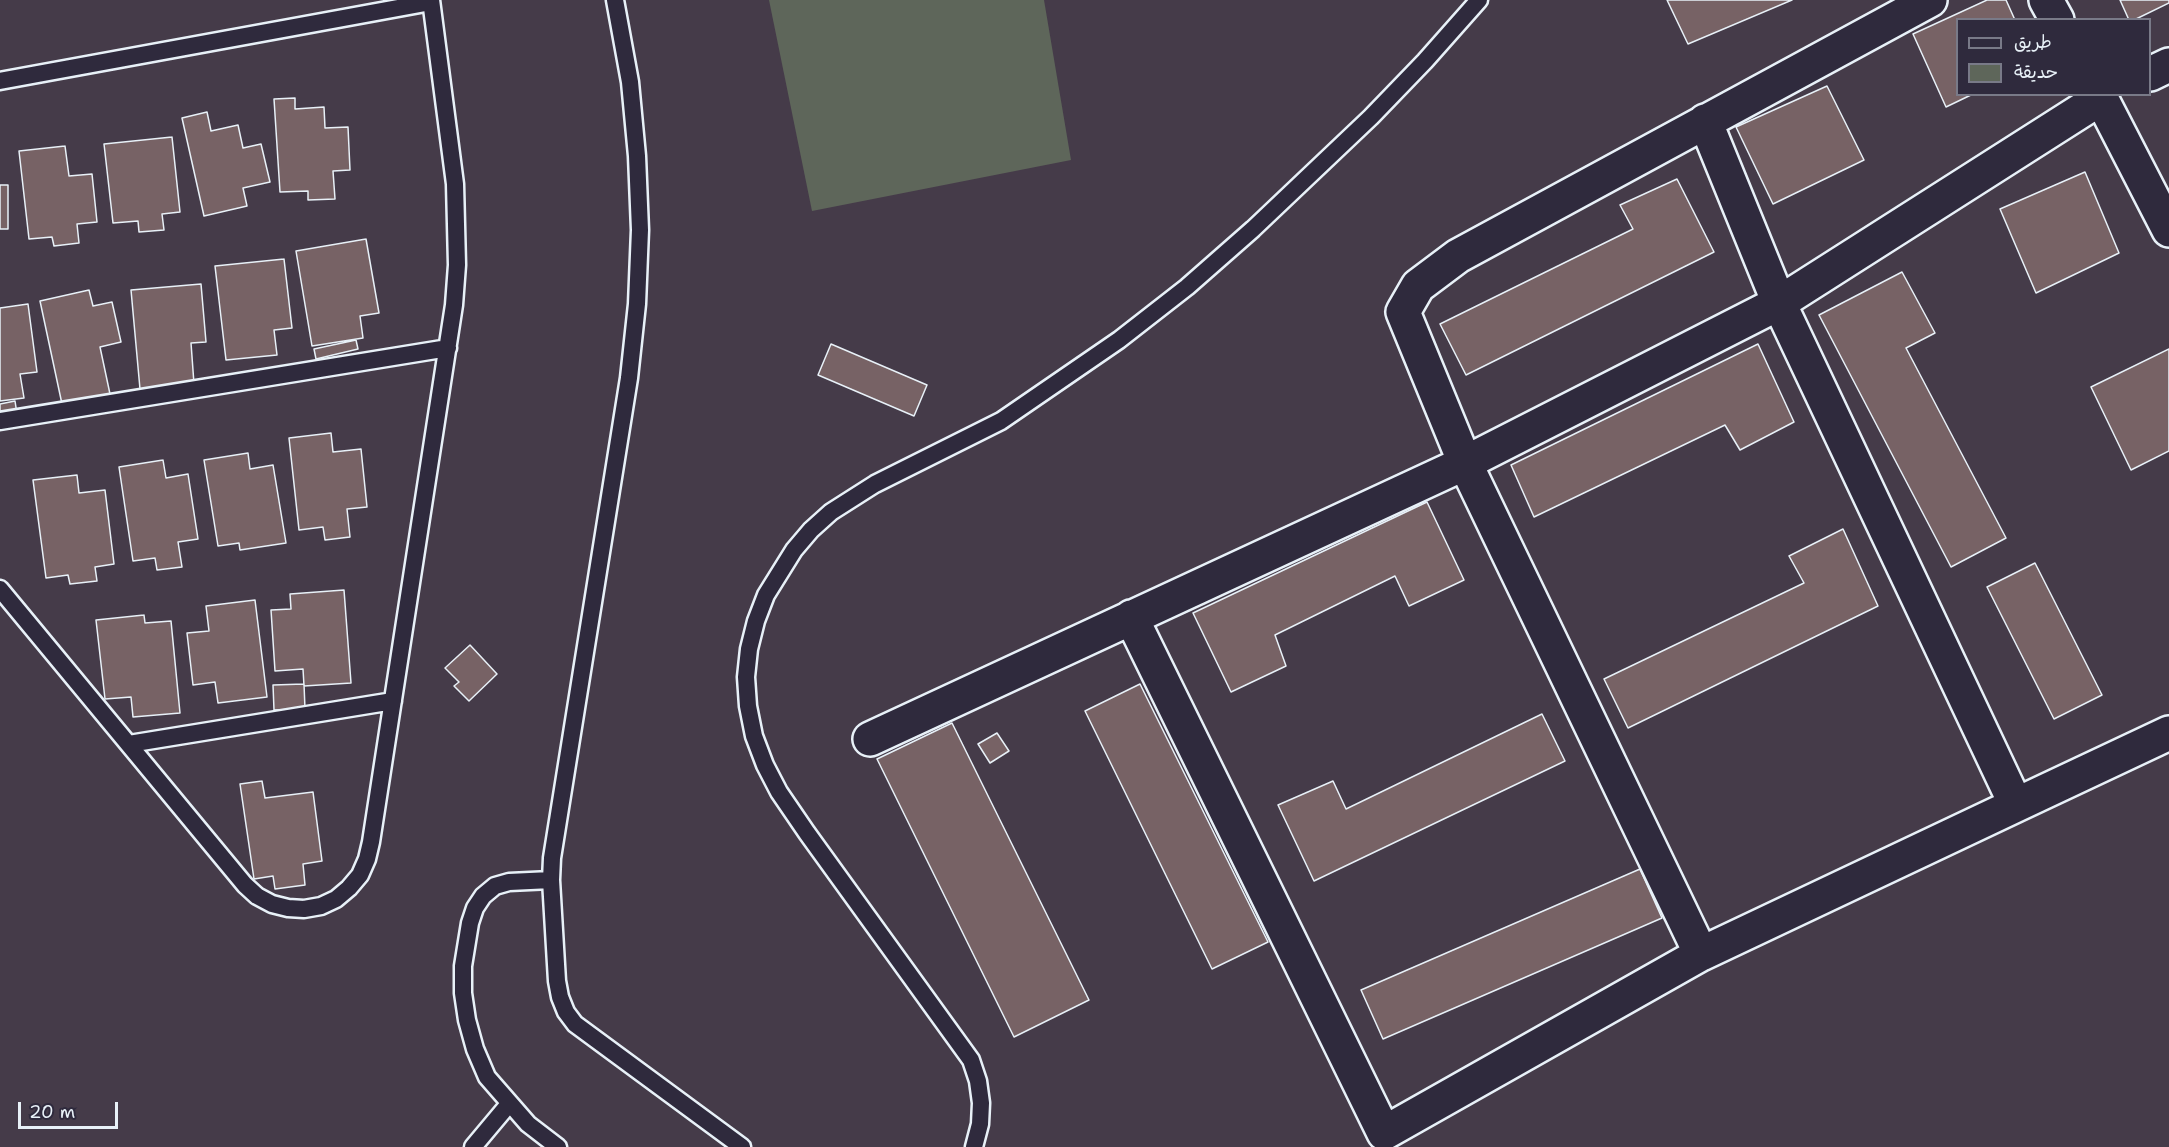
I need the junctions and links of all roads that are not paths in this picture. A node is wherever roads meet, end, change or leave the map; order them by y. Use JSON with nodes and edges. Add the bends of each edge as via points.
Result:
{"nodes":[{"id":1,"x":615,"y":0,"type":"edge"},
{"id":2,"x":1479,"y":0,"type":"edge"},
{"id":3,"x":1930,"y":0,"type":"edge"},
{"id":4,"x":2046,"y":0,"type":"edge"},
{"id":5,"x":431,"y":1,"type":"edge"},
{"id":6,"x":2056,"y":18,"type":"edge"},
{"id":7,"x":2169,"y":65,"type":"edge"},
{"id":8,"x":2151,"y":74,"type":"edge"},
{"id":9,"x":0,"y":81,"type":"edge"},
{"id":10,"x":2103,"y":96,"type":"edge"},
{"id":11,"x":1705,"y":121,"type":"junction"},
{"id":12,"x":2169,"y":230,"type":"edge"},
{"id":13,"x":1779,"y":303,"type":"junction"},
{"id":14,"x":448,"y":348,"type":"junction"},
{"id":15,"x":0,"y":421,"type":"edge"},
{"id":16,"x":1465,"y":463,"type":"junction"},
{"id":17,"x":0,"y":589,"type":"edge"},
{"id":18,"x":1131,"y":617,"type":"junction"},
{"id":19,"x":393,"y":701,"type":"junction"},
{"id":20,"x":2169,"y":733,"type":"edge"},
{"id":21,"x":870,"y":739,"type":"dead end"},
{"id":22,"x":129,"y":744,"type":"junction"},
{"id":23,"x":2016,"y":806,"type":"junction"},
{"id":24,"x":551,"y":880,"type":"junction"},
{"id":25,"x":1701,"y":954,"type":"junction"},
{"id":26,"x":509,"y":1104,"type":"junction"},
{"id":27,"x":1376,"y":1140,"type":"edge"},
{"id":28,"x":473,"y":1147,"type":"edge"},
{"id":29,"x":558,"y":1147,"type":"edge"},
{"id":30,"x":742,"y":1147,"type":"edge"},
{"id":31,"x":974,"y":1147,"type":"edge"}],
"edges":[{"from":1,"to":24,"type":"lane","via":[[630,82],[637,156],[637,304],[629,378]]},
{"from":2,"to":31,"type":"lane","via":[[1371,117],[1187,287],[1119,340],[1001,421],[875,484],[831,512],[794,550],[766,595],[749,649],[746,677],[752,726],[765,765],[801,825],[971,1060],[981,1103]]},
{"from":3,"to":11,"type":"street"},
{"from":4,"to":6,"type":"street"},
{"from":5,"to":9,"type":"lane"},
{"from":5,"to":14,"type":"lane","via":[[455,184],[457,265]]},
{"from":7,"to":8,"type":"street"},
{"from":10,"to":12,"type":"street"},
{"from":10,"to":13,"type":"street"},
{"from":11,"to":13,"type":"street"},
{"from":11,"to":16,"type":"street","via":[[1458,256],[1418,286],[1403,312]]},
{"from":13,"to":16,"type":"street"},
{"from":13,"to":23,"type":"street"},
{"from":14,"to":15,"type":"lane"},
{"from":14,"to":19,"type":"lane"},
{"from":16,"to":18,"type":"street"},
{"from":16,"to":25,"type":"street"},
{"from":17,"to":22,"type":"lane"},
{"from":18,"to":21,"type":"street"},
{"from":18,"to":27,"type":"street"},
{"from":19,"to":22,"type":"lane"},
{"from":19,"to":22,"type":"lane","via":[[367,859],[350,888],[328,902],[304,909],[272,904],[245,885]]},
{"from":20,"to":23,"type":"street"},
{"from":23,"to":25,"type":"street"},
{"from":24,"to":26,"type":"lane","via":[[495,886],[474,908],[470,923],[463,966],[467,1020],[487,1077]]},
{"from":24,"to":30,"type":"lane","via":[[558,981],[566,1012],[575,1024]]},
{"from":25,"to":27,"type":"street"},
{"from":26,"to":28,"type":"lane"},
{"from":26,"to":29,"type":"lane"}]}
